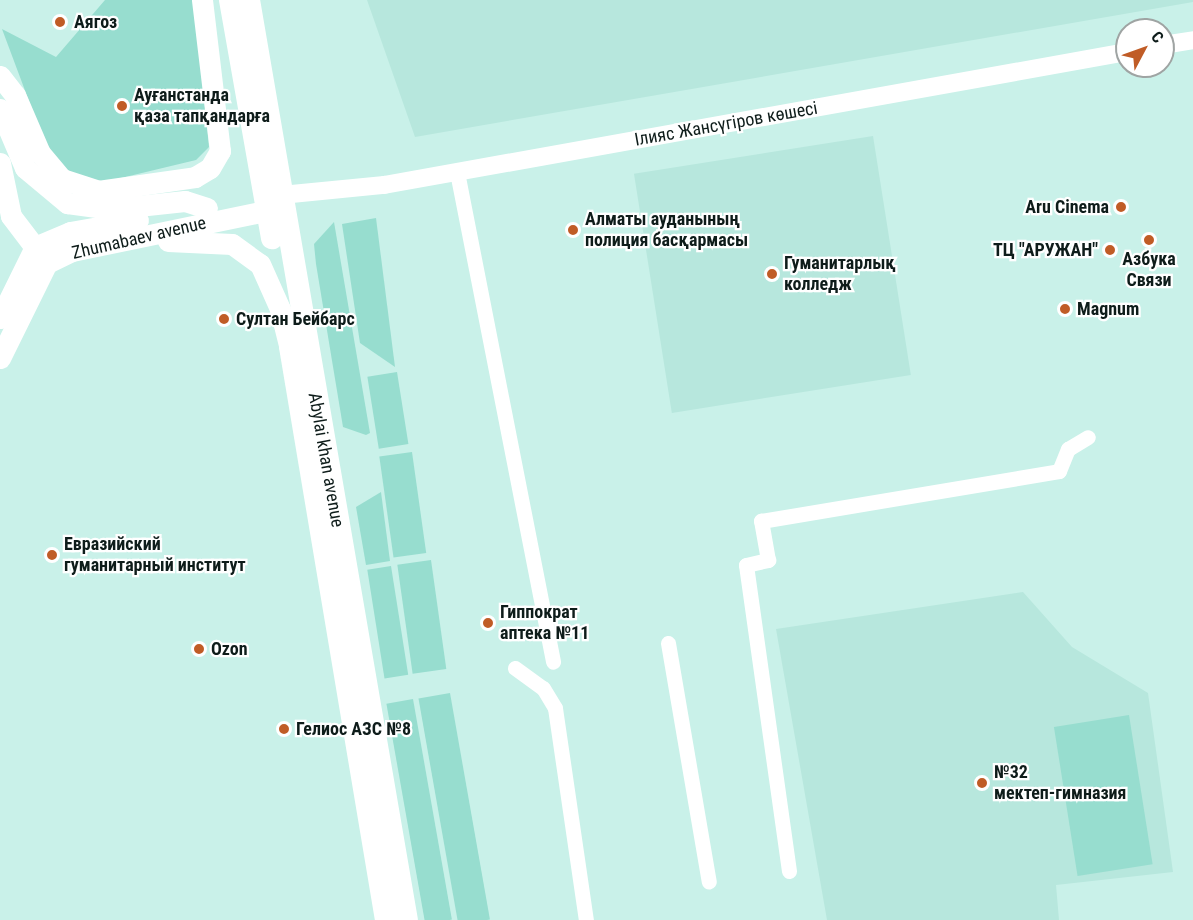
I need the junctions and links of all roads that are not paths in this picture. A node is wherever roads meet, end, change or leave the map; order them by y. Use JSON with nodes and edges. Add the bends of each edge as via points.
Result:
{"nodes":[{"id":1,"x":202,"y":0,"type":"edge"},
{"id":2,"x":230,"y":0,"type":"edge"},
{"id":3,"x":249,"y":0,"type":"edge"},
{"id":4,"x":1193,"y":40,"type":"edge"},
{"id":5,"x":1175,"y":43,"type":"edge"},
{"id":6,"x":1115,"y":54,"type":"edge"},
{"id":7,"x":0,"y":76,"type":"edge"},
{"id":8,"x":0,"y":109,"type":"edge"},
{"id":9,"x":0,"y":163,"type":"edge"},
{"id":10,"x":457,"y":172,"type":"junction"},
{"id":11,"x":272,"y":202,"type":"junction"},
{"id":12,"x":207,"y":208,"type":"junction"},
{"id":13,"x":131,"y":239,"type":"junction"},
{"id":14,"x":41,"y":255,"type":"junction"},
{"id":15,"x":0,"y":318,"type":"edge"},
{"id":16,"x":291,"y":353,"type":"junction"},
{"id":17,"x":0,"y":358,"type":"edge"},
{"id":18,"x":1088,"y":437,"type":"dead end"},
{"id":19,"x":668,"y":643,"type":"dead end"},
{"id":20,"x":553,"y":662,"type":"dead end"},
{"id":21,"x":515,"y":668,"type":"dead end"},
{"id":22,"x":789,"y":871,"type":"dead end"},
{"id":23,"x":709,"y":882,"type":"dead end"},
{"id":24,"x":386,"y":920,"type":"edge"},
{"id":25,"x":406,"y":920,"type":"edge"},
{"id":26,"x":586,"y":920,"type":"edge"}],
"edges":[{"from":1,"to":7,"type":"main road","via":[[220,151],[210,168],[195,177],[98,191],[62,179],[40,153],[15,94]]},
{"from":2,"to":11,"type":"main road","name":"Abylai khan avenue"},
{"from":3,"to":11,"type":"main road","name":"Abylai khan avenue"},
{"from":4,"to":5,"type":"street"},
{"from":6,"to":10,"type":"street","name":"Ілияс Жансүгіров көшесі"},
{"from":8,"to":12,"type":"main road","via":[[25,168],[67,203],[110,209],[185,201]]},
{"from":9,"to":14,"type":"main road","via":[[11,216]]},
{"from":10,"to":11,"type":"street","name":"Ілияс Жансүгіров көшесі","via":[[325,190]]},
{"from":10,"to":20,"type":"street"},
{"from":11,"to":12,"type":"main road"},
{"from":11,"to":13,"type":"main road","name":"Zhumabaev avenue"},
{"from":11,"to":16,"type":"main road","name":"Abylai khan avenue"},
{"from":11,"to":25,"type":"main road","name":"Abylai khan avenue"},
{"from":12,"to":14,"type":"main road","via":[[69,232]]},
{"from":13,"to":14,"type":"main road","name":"Zhumabaev avenue"},
{"from":13,"to":16,"type":"main road","via":[[214,240],[248,253],[270,280]]},
{"from":14,"to":15,"type":"main road"},
{"from":14,"to":17,"type":"main road","name":"Zhumabaev avenue"},
{"from":16,"to":24,"type":"main road","name":"Abylai khan avenue"},
{"from":18,"to":22,"type":"street","via":[[1068,450],[1059,471],[761,521],[768,560],[746,565]]},
{"from":19,"to":23,"type":"street"},
{"from":21,"to":26,"type":"street","via":[[543,688],[555,708]]}]}
